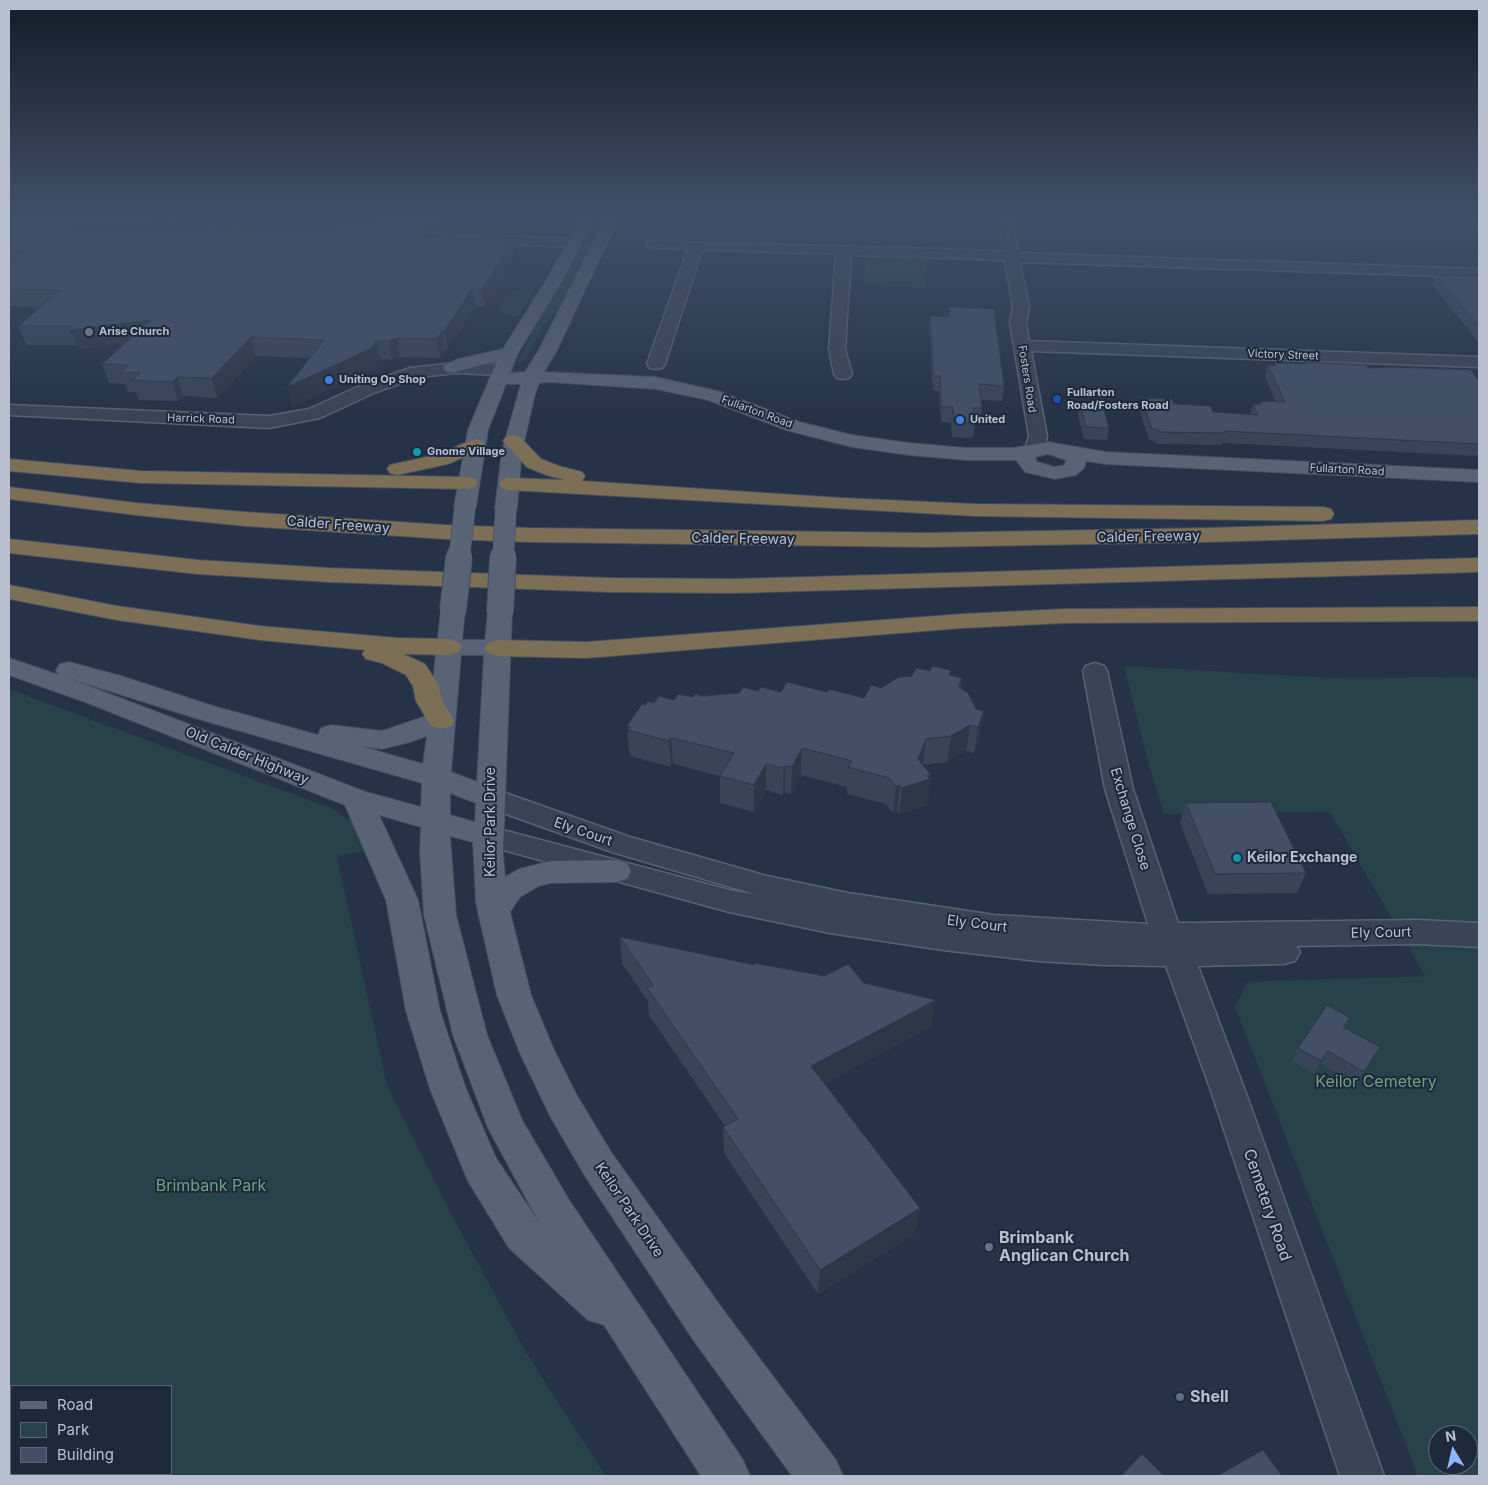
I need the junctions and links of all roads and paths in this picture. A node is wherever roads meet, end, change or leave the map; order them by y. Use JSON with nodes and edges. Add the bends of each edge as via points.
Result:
{"nodes":[{"id":1,"x":550,"y":287,"type":"edge"},
{"id":2,"x":579,"y":287,"type":"edge"},
{"id":3,"x":682,"y":287,"type":"edge"},
{"id":4,"x":841,"y":287,"type":"edge"},
{"id":5,"x":1018,"y":287,"type":"edge"},
{"id":6,"x":1031,"y":345,"type":"junction"},
{"id":7,"x":548,"y":350,"type":"junction"},
{"id":8,"x":656,"y":364,"type":"dead end"},
{"id":9,"x":1477,"y":365,"type":"edge"},
{"id":10,"x":503,"y":367,"type":"junction"},
{"id":11,"x":452,"y":368,"type":"joint"},
{"id":12,"x":843,"y":374,"type":"dead end"},
{"id":13,"x":569,"y":378,"type":"junction"},
{"id":14,"x":605,"y":379,"type":"junction"},
{"id":15,"x":535,"y":380,"type":"junction"},
{"id":16,"x":385,"y":382,"type":"junction"},
{"id":17,"x":9,"y":410,"type":"edge"},
{"id":18,"x":514,"y":441,"type":"junction"},
{"id":19,"x":475,"y":445,"type":"junction"},
{"id":20,"x":1032,"y":456,"type":"junction"},
{"id":21,"x":1066,"y":458,"type":"junction"},
{"id":22,"x":9,"y":465,"type":"edge"},
{"id":23,"x":58,"y":470,"type":"junction"},
{"id":24,"x":1479,"y":476,"type":"edge"},
{"id":25,"x":468,"y":483,"type":"junction"},
{"id":26,"x":509,"y":484,"type":"junction"},
{"id":27,"x":9,"y":493,"type":"edge"},
{"id":28,"x":748,"y":498,"type":"junction"},
{"id":29,"x":1479,"y":517,"type":"edge"},
{"id":30,"x":1479,"y":527,"type":"edge"},
{"id":31,"x":9,"y":546,"type":"edge"},
{"id":32,"x":1479,"y":565,"type":"edge"},
{"id":33,"x":1479,"y":577,"type":"edge"},
{"id":34,"x":734,"y":586,"type":"junction"},
{"id":35,"x":9,"y":592,"type":"edge"},
{"id":36,"x":1479,"y":614,"type":"edge"},
{"id":37,"x":260,"y":633,"type":"junction"},
{"id":38,"x":448,"y":647,"type":"junction"},
{"id":39,"x":497,"y":648,"type":"junction"},
{"id":40,"x":9,"y":658,"type":"edge"},
{"id":41,"x":9,"y":666,"type":"edge"},
{"id":42,"x":1095,"y":671,"type":"dead end"},
{"id":43,"x":204,"y":712,"type":"junction"},
{"id":44,"x":441,"y":720,"type":"junction"},
{"id":45,"x":436,"y":777,"type":"junction"},
{"id":46,"x":491,"y":798,"type":"junction"},
{"id":47,"x":358,"y":800,"type":"junction"},
{"id":48,"x":435,"y":821,"type":"junction"},
{"id":49,"x":488,"y":836,"type":"junction"},
{"id":50,"x":616,"y":871,"type":"junction"},
{"id":51,"x":764,"y":897,"type":"junction"},
{"id":52,"x":494,"y":912,"type":"junction"},
{"id":53,"x":1479,"y":935,"type":"edge"},
{"id":54,"x":1479,"y":944,"type":"edge"},
{"id":55,"x":1172,"y":945,"type":"junction"},
{"id":56,"x":627,"y":1326,"type":"junction"},
{"id":57,"x":727,"y":1476,"type":"edge"},
{"id":58,"x":820,"y":1476,"type":"edge"},
{"id":59,"x":1362,"y":1476,"type":"edge"}],
"edges":[{"from":1,"to":10,"type":"main road"},
{"from":2,"to":7,"type":"main road","name":"Keilor Park Drive"},
{"from":3,"to":8,"type":"street"},
{"from":4,"to":12,"type":"street","via":[[837,349]]},
{"from":5,"to":6,"type":"street","name":"Fosters Road","via":[[1021,307],[1018,323]]},
{"from":6,"to":9,"type":"street","name":"Victory Street"},
{"from":6,"to":20,"type":"street","name":"Fosters Road","via":[[1038,436]]},
{"from":6,"to":21,"type":"street","name":"Fosters Road","via":[[1052,432]]},
{"from":7,"to":13,"type":"main road","via":[[557,357]]},
{"from":7,"to":15,"type":"main road","name":"Keilor Park Drive"},
{"from":10,"to":11,"type":"main road","name":"Fullarton Road","via":[[465,363]]},
{"from":10,"to":15,"type":"main road","name":"Fullarton Road"},
{"from":10,"to":16,"type":"street","name":"Harrick Road"},
{"from":10,"to":19,"type":"main road","via":[[482,417]]},
{"from":11,"to":16,"type":"street","name":"Harrick Road","via":[[416,372]]},
{"from":13,"to":14,"type":"main road","name":"Fullarton Road"},
{"from":13,"to":15,"type":"main road","name":"Fullarton Road"},
{"from":14,"to":15,"type":"main road"},
{"from":14,"to":20,"type":"main road","name":"Fullarton Road","via":[[656,383],[697,391],[793,426],[852,441],[966,454]]},
{"from":15,"to":18,"type":"main road","name":"Keilor Park Drive"},
{"from":16,"to":17,"type":"street","name":"Harrick Road","via":[[314,414],[270,422]]},
{"from":18,"to":26,"type":"main road","name":"Keilor Park Drive"},
{"from":18,"to":28,"type":"highway","via":[[534,463],[568,475]]},
{"from":19,"to":23,"type":"highway","via":[[441,460],[369,472]]},
{"from":19,"to":25,"type":"main road"},
{"from":20,"to":21,"type":"main road","name":"Fullarton Road","via":[[1055,473]]},
{"from":21,"to":24,"type":"main road","name":"Fullarton Road","via":[[1154,468],[1216,464]]},
{"from":22,"to":23,"type":"highway"},
{"from":23,"to":25,"type":"highway","via":[[229,480]]},
{"from":25,"to":26,"type":"main road"},
{"from":25,"to":38,"type":"main road","bridge":true},
{"from":26,"to":28,"type":"highway"},
{"from":26,"to":39,"type":"main road","name":"Keilor Park Drive","bridge":true},
{"from":27,"to":30,"type":"highway","name":"Calder Freeway","via":[[244,519],[538,535],[925,540]]},
{"from":28,"to":29,"type":"highway","via":[[975,510]]},
{"from":31,"to":34,"type":"highway","via":[[198,567],[329,575],[540,584]]},
{"from":32,"to":34,"type":"highway"},
{"from":33,"to":34,"type":"highway","via":[[888,590]]},
{"from":35,"to":37,"type":"highway","via":[[117,613]]},
{"from":36,"to":39,"type":"highway","via":[[1065,616],[586,650]]},
{"from":37,"to":38,"type":"highway","via":[[397,646]]},
{"from":37,"to":44,"type":"highway","via":[[402,662],[419,673]]},
{"from":38,"to":39,"type":"main road"},
{"from":38,"to":44,"type":"main road"},
{"from":39,"to":46,"type":"main road","name":"Keilor Park Drive"},
{"from":40,"to":43,"type":"main road","name":"Old Calder Highway","via":[[112,682]]},
{"from":41,"to":47,"type":"main road","name":"Old Calder Highway"},
{"from":42,"to":55,"type":"street","name":"Exchange Close","via":[[1119,789]]},
{"from":43,"to":44,"type":"main road","via":[[376,740],[400,736]]},
{"from":43,"to":45,"type":"main road","name":"Old Calder Highway"},
{"from":44,"to":45,"type":"main road"},
{"from":45,"to":46,"type":"main road","name":"Old Calder Highway"},
{"from":45,"to":48,"type":"main road"},
{"from":46,"to":49,"type":"main road","name":"Keilor Park Drive"},
{"from":46,"to":51,"type":"street","name":"Ely Court"},
{"from":47,"to":48,"type":"main road","name":"Old Calder Highway"},
{"from":47,"to":56,"type":"main road","via":[[402,900],[423,1011],[448,1089],[482,1169],[523,1234]]},
{"from":48,"to":49,"type":"main road","name":"Old Calder Highway"},
{"from":48,"to":56,"type":"main road","via":[[437,890],[445,940],[470,1035],[487,1082],[507,1128],[555,1213]]},
{"from":49,"to":50,"type":"street","name":"Ely Court"},
{"from":49,"to":52,"type":"main road","name":"Keilor Park Drive"},
{"from":50,"to":51,"type":"street","name":"Ely Court","via":[[729,901]]},
{"from":50,"to":52,"type":"main road","via":[[559,871],[530,877],[509,889]]},
{"from":51,"to":55,"type":"street","name":"Ely Court","via":[[830,921],[952,940],[1104,953]]},
{"from":52,"to":58,"type":"main road","name":"Keilor Park Drive","via":[[514,995],[568,1113],[629,1212]]},
{"from":53,"to":55,"type":"street","name":"Ely Court","via":[[1418,932]]},
{"from":54,"to":55,"type":"street","name":"Ely Court","via":[[1431,948]]},
{"from":55,"to":59,"type":"street","name":"Cemetery Road","via":[[1227,1088]]},
{"from":56,"to":57,"type":"main road"}]}
